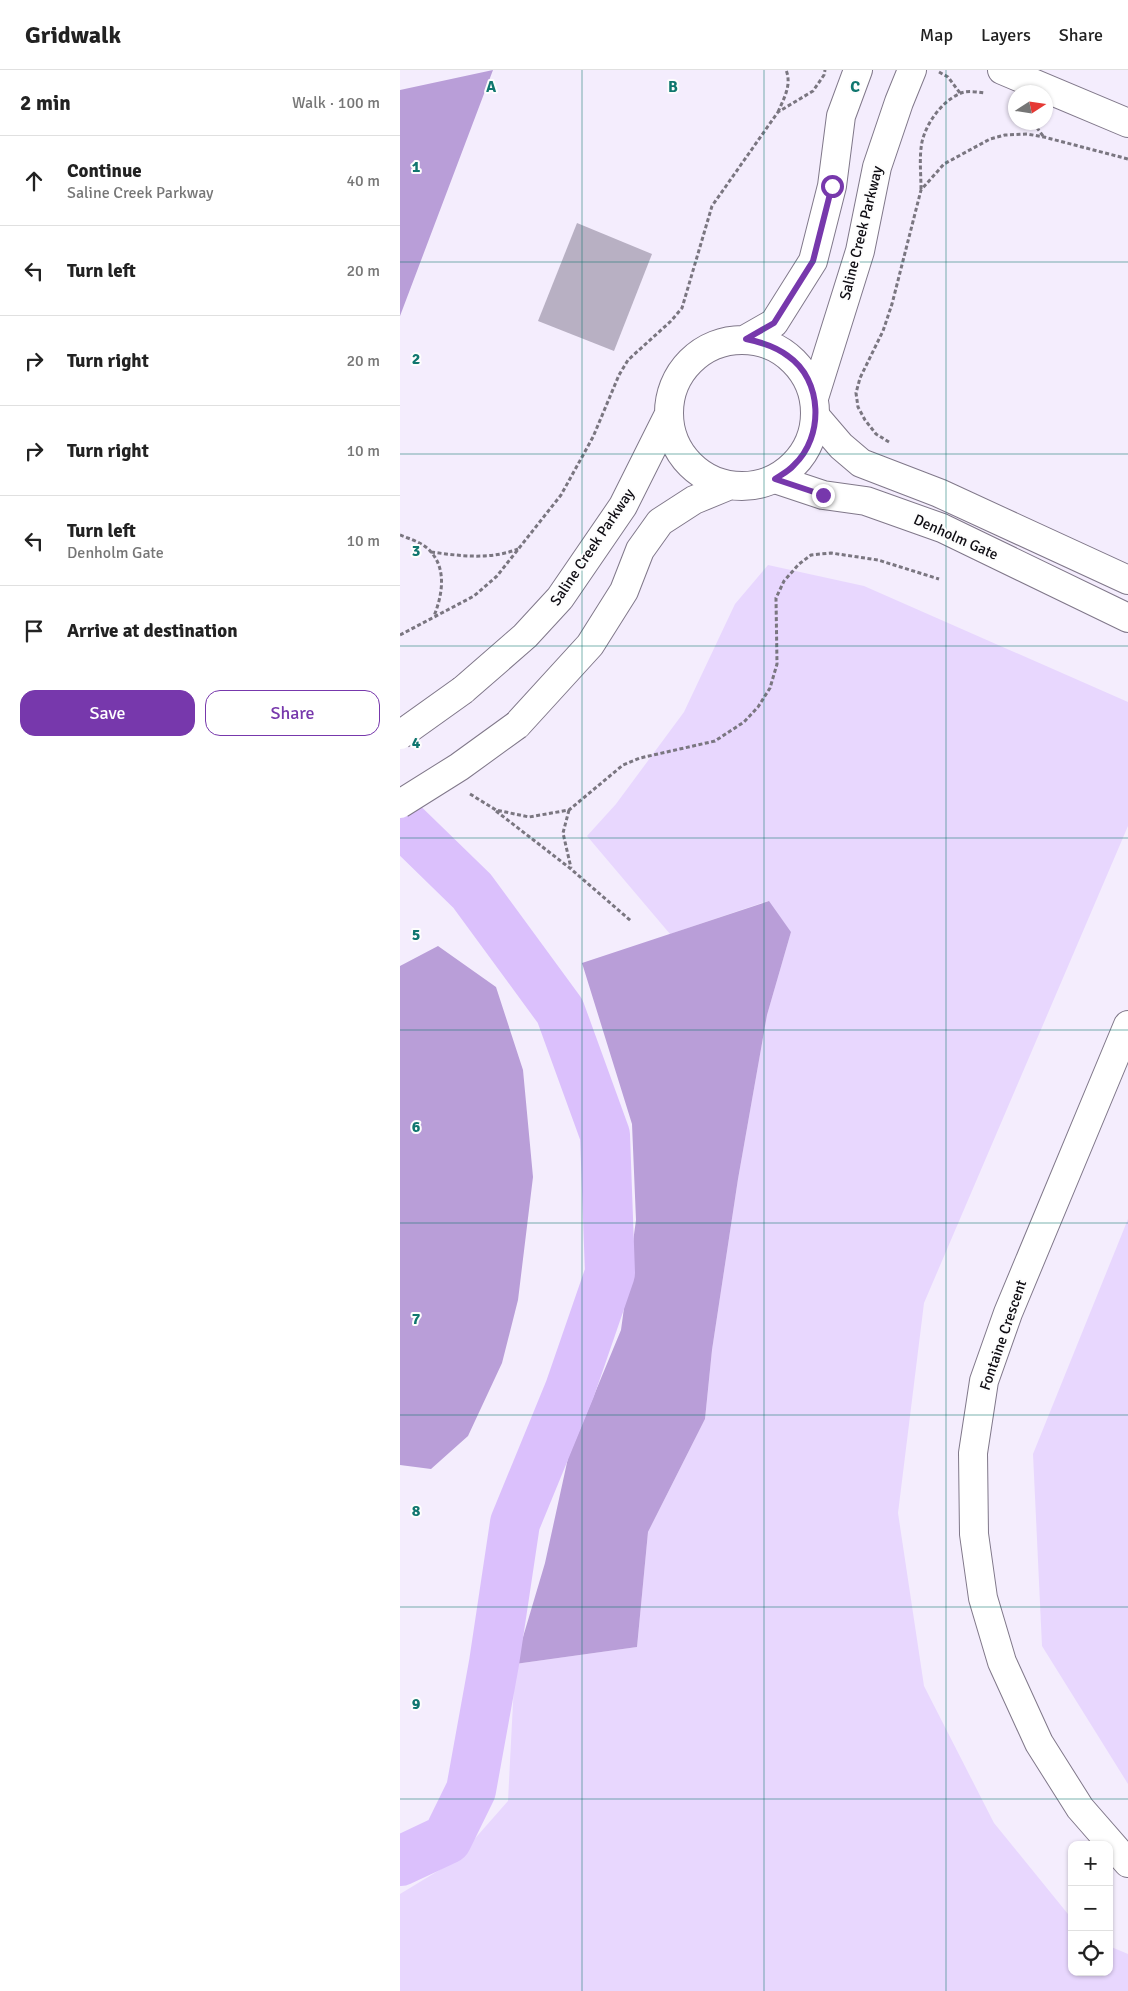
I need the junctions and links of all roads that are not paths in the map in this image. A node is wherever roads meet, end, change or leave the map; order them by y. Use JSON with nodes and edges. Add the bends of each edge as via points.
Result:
{"nodes":[{"id":1,"x":858,"y":70,"type":"edge"},
{"id":2,"x":912,"y":70,"type":"edge"},
{"id":3,"x":1002,"y":70,"type":"edge"},
{"id":4,"x":1128,"y":123,"type":"edge"},
{"id":5,"x":746,"y":339,"type":"junction"},
{"id":6,"x":816,"y":408,"type":"junction"},
{"id":7,"x":668,"y":416,"type":"junction"},
{"id":8,"x":775,"y":479,"type":"junction"},
{"id":9,"x":728,"y":486,"type":"junction"},
{"id":10,"x":1128,"y":580,"type":"edge"},
{"id":11,"x":1128,"y":618,"type":"edge"},
{"id":12,"x":400,"y":735,"type":"edge"},
{"id":13,"x":400,"y":804,"type":"edge"},
{"id":14,"x":1128,"y":1025,"type":"edge"},
{"id":15,"x":1128,"y":1863,"type":"edge"}],
"edges":[{"from":1,"to":5,"type":"main road","via":[[841,116],[832,186],[813,261],[774,323]]},
{"from":2,"to":6,"type":"main road","name":"Saline Creek Parkway","via":[[877,167],[860,251]]},
{"from":3,"to":4,"type":"main road"},
{"from":5,"to":6,"type":"main road","via":[[769,344],[790,356],[806,375]]},
{"from":5,"to":7,"type":"main road","via":[[721,342],[700,352],[682,370],[671,392]]},
{"from":6,"to":8,"type":"main road","via":[[809,445],[795,465]]},
{"from":6,"to":10,"type":"main road","via":[[841,446],[861,463],[939,493]]},
{"from":7,"to":9,"type":"main road","via":[[674,440],[686,461],[704,476]]},
{"from":7,"to":12,"type":"main road","name":"Saline Creek Parkway","bridge":true,"via":[[624,506],[560,598],[525,636],[463,690]]},
{"from":8,"to":9,"type":"main road","via":[[752,486]]},
{"from":8,"to":11,"type":"main road","name":"Denholm Gate","via":[[823,495],[866,501],[942,528]]},
{"from":9,"to":13,"type":"main road","bridge":true,"via":[[694,500],[660,522],[640,550],[624,591],[590,645],[517,725]]},
{"from":14,"to":15,"type":"main road","name":"Fontaine Crescent","via":[[1008,1313],[984,1381],[973,1453],[975,1543],[983,1598],[1002,1662],[1039,1743],[1080,1808]]}]}
